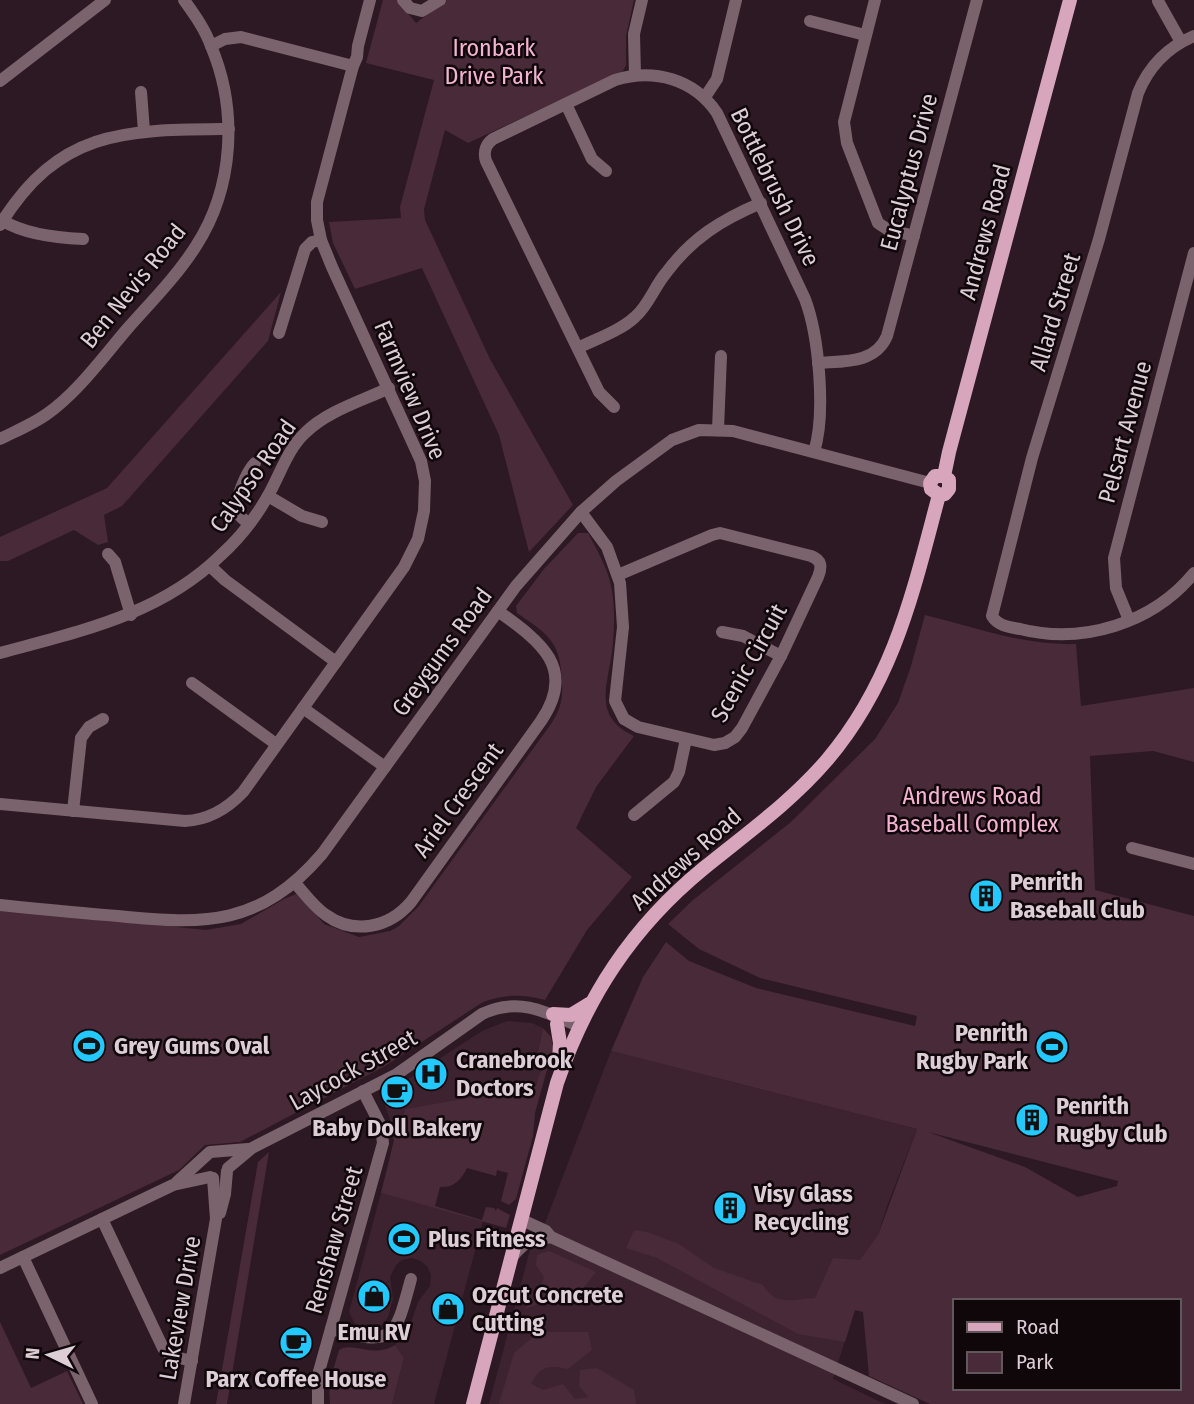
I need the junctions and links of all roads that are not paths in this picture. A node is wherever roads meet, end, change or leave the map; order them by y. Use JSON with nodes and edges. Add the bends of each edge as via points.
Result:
{"nodes":[{"id":1,"x":105,"y":0,"type":"edge"},
{"id":2,"x":184,"y":0,"type":"edge"},
{"id":3,"x":370,"y":0,"type":"edge"},
{"id":4,"x":403,"y":0,"type":"edge"},
{"id":5,"x":440,"y":0,"type":"edge"},
{"id":6,"x":642,"y":0,"type":"edge"},
{"id":7,"x":736,"y":0,"type":"edge"},
{"id":8,"x":874,"y":0,"type":"edge"},
{"id":9,"x":977,"y":0,"type":"edge"},
{"id":10,"x":1070,"y":0,"type":"edge"},
{"id":11,"x":1158,"y":1,"type":"edge"},
{"id":12,"x":810,"y":21,"type":"dead end"},
{"id":13,"x":865,"y":35,"type":"junction"},
{"id":14,"x":1194,"y":36,"type":"edge"},
{"id":15,"x":1181,"y":42,"type":"junction"},
{"id":16,"x":211,"y":46,"type":"junction"},
{"id":17,"x":353,"y":66,"type":"junction"},
{"id":18,"x":635,"y":75,"type":"junction"},
{"id":19,"x":0,"y":81,"type":"edge"},
{"id":20,"x":141,"y":92,"type":"dead end"},
{"id":21,"x":705,"y":97,"type":"junction"},
{"id":22,"x":566,"y":104,"type":"junction"},
{"id":23,"x":229,"y":129,"type":"junction"},
{"id":24,"x":144,"y":131,"type":"junction"},
{"id":25,"x":606,"y":172,"type":"dead end"},
{"id":26,"x":761,"y":203,"type":"junction"},
{"id":27,"x":1,"y":223,"type":"edge"},
{"id":28,"x":914,"y":236,"type":"junction"},
{"id":29,"x":83,"y":239,"type":"dead end"},
{"id":30,"x":321,"y":240,"type":"junction"},
{"id":31,"x":1194,"y":253,"type":"edge"},
{"id":32,"x":279,"y":333,"type":"dead end"},
{"id":33,"x":578,"y":348,"type":"junction"},
{"id":34,"x":721,"y":356,"type":"dead end"},
{"id":35,"x":818,"y":363,"type":"junction"},
{"id":36,"x":389,"y":388,"type":"junction"},
{"id":37,"x":614,"y":407,"type":"dead end"},
{"id":38,"x":718,"y":429,"type":"junction"},
{"id":39,"x":1,"y":436,"type":"edge"},
{"id":40,"x":814,"y":452,"type":"junction"},
{"id":41,"x":255,"y":463,"type":"dead end"},
{"id":42,"x":935,"y":489,"type":"junction"},
{"id":43,"x":268,"y":496,"type":"junction"},
{"id":44,"x":581,"y":512,"type":"junction"},
{"id":45,"x":322,"y":522,"type":"dead end"},
{"id":46,"x":249,"y":524,"type":"junction"},
{"id":47,"x":108,"y":554,"type":"dead end"},
{"id":48,"x":210,"y":566,"type":"junction"},
{"id":49,"x":1194,"y":572,"type":"edge"},
{"id":50,"x":618,"y":575,"type":"junction"},
{"id":51,"x":498,"y":611,"type":"junction"},
{"id":52,"x":131,"y":615,"type":"junction"},
{"id":53,"x":1129,"y":621,"type":"junction"},
{"id":54,"x":722,"y":632,"type":"dead end"},
{"id":55,"x":0,"y":653,"type":"edge"},
{"id":56,"x":780,"y":656,"type":"junction"},
{"id":57,"x":336,"y":662,"type":"junction"},
{"id":58,"x":192,"y":683,"type":"dead end"},
{"id":59,"x":303,"y":708,"type":"junction"},
{"id":60,"x":103,"y":719,"type":"dead end"},
{"id":61,"x":686,"y":739,"type":"junction"},
{"id":62,"x":276,"y":744,"type":"junction"},
{"id":63,"x":385,"y":767,"type":"junction"},
{"id":64,"x":0,"y":804,"type":"edge"},
{"id":65,"x":73,"y":811,"type":"junction"},
{"id":66,"x":634,"y":815,"type":"dead end"},
{"id":67,"x":1132,"y":848,"type":"dead end"},
{"id":68,"x":1194,"y":864,"type":"edge"},
{"id":69,"x":295,"y":883,"type":"junction"},
{"id":70,"x":0,"y":905,"type":"edge"},
{"id":71,"x":589,"y":1004,"type":"junction"},
{"id":72,"x":555,"y":1019,"type":"junction"},
{"id":73,"x":577,"y":1029,"type":"junction"},
{"id":74,"x":557,"y":1083,"type":"junction"},
{"id":75,"x":363,"y":1091,"type":"junction"},
{"id":76,"x":252,"y":1148,"type":"junction"},
{"id":77,"x":211,"y":1154,"type":"junction"},
{"id":78,"x":228,"y":1169,"type":"junction"},
{"id":79,"x":211,"y":1177,"type":"junction"},
{"id":80,"x":173,"y":1185,"type":"junction"},
{"id":81,"x":102,"y":1219,"type":"junction"},
{"id":82,"x":216,"y":1219,"type":"junction"},
{"id":83,"x":522,"y":1220,"type":"junction"},
{"id":84,"x":551,"y":1237,"type":"junction"},
{"id":85,"x":512,"y":1256,"type":"junction"},
{"id":86,"x":23,"y":1257,"type":"junction"},
{"id":87,"x":0,"y":1268,"type":"edge"},
{"id":88,"x":411,"y":1279,"type":"dead end"},
{"id":89,"x":331,"y":1329,"type":"junction"},
{"id":90,"x":192,"y":1361,"type":"junction"},
{"id":91,"x":92,"y":1404,"type":"edge"},
{"id":92,"x":184,"y":1404,"type":"edge"},
{"id":93,"x":318,"y":1404,"type":"edge"},
{"id":94,"x":473,"y":1404,"type":"edge"},
{"id":95,"x":913,"y":1404,"type":"edge"}],
"edges":[{"from":1,"to":19,"type":"street"},
{"from":2,"to":16,"type":"street","name":"Ben Nevis Road"},
{"from":3,"to":17,"type":"street","name":"Farmview Drive"},
{"from":4,"to":5,"type":"street","via":[[419,11]]},
{"from":6,"to":18,"type":"street","via":[[634,34]]},
{"from":7,"to":21,"type":"street","via":[[717,79]]},
{"from":8,"to":13,"type":"street"},
{"from":9,"to":28,"type":"street","name":"Eucalyptus Drive"},
{"from":10,"to":42,"type":"main road","name":"Andrews Road","via":[[944,476],[949,489],[945,494]]},
{"from":11,"to":15,"type":"street"},
{"from":12,"to":13,"type":"street"},
{"from":13,"to":28,"type":"street","via":[[845,116],[845,136],[878,223]]},
{"from":14,"to":15,"type":"street","name":"Allard Street"},
{"from":15,"to":53,"type":"street","name":"Allard Street","via":[[1153,66],[1138,93],[992,610],[995,621],[1034,632],[1071,635]]},
{"from":16,"to":17,"type":"street","via":[[225,38],[241,37]]},
{"from":16,"to":23,"type":"street","name":"Ben Nevis Road","via":[[223,82]]},
{"from":17,"to":30,"type":"street","name":"Farmview Drive","via":[[318,194]]},
{"from":18,"to":21,"type":"street","name":"Bottlebrush Drive","via":[[671,78]]},
{"from":18,"to":22,"type":"street","name":"Bottlebrush Drive"},
{"from":20,"to":24,"type":"street"},
{"from":21,"to":26,"type":"street","name":"Bottlebrush Drive","via":[[721,119]]},
{"from":22,"to":25,"type":"street","via":[[591,156]]},
{"from":22,"to":33,"type":"street","name":"Bottlebrush Drive","via":[[493,139],[485,156]]},
{"from":23,"to":24,"type":"street"},
{"from":23,"to":39,"type":"street","name":"Ben Nevis Road","via":[[224,179],[216,205],[188,258],[63,401],[43,417]]},
{"from":24,"to":27,"type":"street","via":[[108,137],[64,157],[27,188]]},
{"from":26,"to":33,"type":"street","via":[[703,234],[665,273],[649,302],[631,321]]},
{"from":26,"to":35,"type":"street","name":"Bottlebrush Drive","via":[[808,307]]},
{"from":27,"to":29,"type":"street"},
{"from":28,"to":35,"type":"street","name":"Eucalyptus Drive","via":[[879,356]]},
{"from":30,"to":32,"type":"street","via":[[305,248]]},
{"from":30,"to":36,"type":"street","name":"Farmview Drive"},
{"from":31,"to":53,"type":"street","name":"Pelsart Avenue","via":[[1114,558],[1116,589]]},
{"from":33,"to":37,"type":"street","name":"Bottlebrush Drive","via":[[602,396]]},
{"from":34,"to":38,"type":"street"},
{"from":35,"to":40,"type":"street","name":"Bottlebrush Drive","via":[[820,398]]},
{"from":36,"to":43,"type":"street","name":"Calypso Road","via":[[306,432],[293,447]]},
{"from":36,"to":57,"type":"street","name":"Farmview Drive","via":[[421,461],[423,520],[410,557]]},
{"from":38,"to":40,"type":"street","name":"Greygums Road"},
{"from":38,"to":44,"type":"street","name":"Greygums Road","via":[[672,440]]},
{"from":40,"to":42,"type":"street","name":"Greygums Road"},
{"from":41,"to":46,"type":"street","via":[[245,477],[237,507]]},
{"from":42,"to":71,"type":"main road","name":"Andrews Road","via":[[902,628],[878,685],[848,733],[797,792],[656,913]]},
{"from":43,"to":45,"type":"street","via":[[305,518]]},
{"from":43,"to":46,"type":"street","name":"Calypso Road"},
{"from":44,"to":50,"type":"street","name":"Scenic Circuit","via":[[603,540]]},
{"from":44,"to":51,"type":"street","name":"Greygums Road"},
{"from":46,"to":48,"type":"street","name":"Calypso Road"},
{"from":47,"to":52,"type":"street","via":[[115,562]]},
{"from":48,"to":52,"type":"street","name":"Calypso Road"},
{"from":48,"to":57,"type":"street"},
{"from":49,"to":53,"type":"street","via":[[1164,600]]},
{"from":50,"to":56,"type":"street","name":"Scenic Circuit","via":[[718,533],[823,561]]},
{"from":50,"to":61,"type":"street","name":"Scenic Circuit","via":[[624,626],[616,706],[631,724]]},
{"from":51,"to":63,"type":"street","name":"Greygums Road"},
{"from":51,"to":69,"type":"street","name":"Ariel Crescent","via":[[545,649],[555,677],[552,700],[411,902],[381,924],[350,926],[322,912]]},
{"from":52,"to":55,"type":"street","name":"Calypso Road"},
{"from":54,"to":56,"type":"street","via":[[740,635]]},
{"from":56,"to":61,"type":"street","name":"Scenic Circuit","via":[[735,737],[717,745]]},
{"from":57,"to":59,"type":"street","name":"Farmview Drive"},
{"from":58,"to":62,"type":"street"},
{"from":59,"to":62,"type":"street","name":"Farmview Drive"},
{"from":59,"to":63,"type":"street"},
{"from":60,"to":65,"type":"street","via":[[81,738]]},
{"from":61,"to":66,"type":"street","via":[[674,782]]},
{"from":62,"to":65,"type":"street","name":"Farmview Drive","via":[[239,796],[206,818],[185,821]]},
{"from":63,"to":69,"type":"street","name":"Greygums Road","via":[[322,854]]},
{"from":64,"to":65,"type":"street","name":"Farmview Drive"},
{"from":67,"to":68,"type":"street"},
{"from":69,"to":70,"type":"street","name":"Greygums Road","via":[[247,910],[194,922]]},
{"from":71,"to":72,"type":"main road"},
{"from":71,"to":73,"type":"main road","name":"Andrews Road"},
{"from":72,"to":73,"type":"street","name":"Laycock Street"},
{"from":72,"to":74,"type":"main road","via":[[561,1043]]},
{"from":72,"to":75,"type":"street","name":"Laycock Street","via":[[528,1013],[495,1014]]},
{"from":73,"to":74,"type":"main road","name":"Andrews Road"},
{"from":74,"to":83,"type":"main road","name":"Andrews Road"},
{"from":75,"to":76,"type":"street","name":"Laycock Street"},
{"from":75,"to":89,"type":"street","name":"Renshaw Street","via":[[381,1126],[383,1143]]},
{"from":76,"to":77,"type":"street","name":"Laycock Street"},
{"from":76,"to":78,"type":"street","name":"Laycock Street"},
{"from":77,"to":78,"type":"street","via":[[227,1158]]},
{"from":77,"to":79,"type":"street","via":[[202,1168]]},
{"from":77,"to":80,"type":"street"},
{"from":78,"to":79,"type":"street","via":[[220,1177]]},
{"from":78,"to":82,"type":"street","name":"Lakeview Drive","via":[[223,1206]]},
{"from":79,"to":80,"type":"street"},
{"from":79,"to":82,"type":"street","name":"Lakeview Drive"},
{"from":80,"to":81,"type":"street"},
{"from":81,"to":86,"type":"street"},
{"from":81,"to":90,"type":"street","via":[[163,1348],[172,1356]]},
{"from":82,"to":90,"type":"street","name":"Lakeview Drive"},
{"from":83,"to":84,"type":"street"},
{"from":83,"to":85,"type":"main road","name":"Andrews Road"},
{"from":84,"to":85,"type":"street","via":[[530,1240]]},
{"from":84,"to":95,"type":"street"},
{"from":85,"to":94,"type":"main road","name":"Andrews Road"},
{"from":86,"to":87,"type":"street"},
{"from":86,"to":91,"type":"street"},
{"from":88,"to":89,"type":"street","via":[[398,1322],[386,1335],[367,1339]]},
{"from":89,"to":93,"type":"street","name":"Renshaw Street","via":[[318,1375]]},
{"from":90,"to":92,"type":"street","name":"Lakeview Drive"}]}
